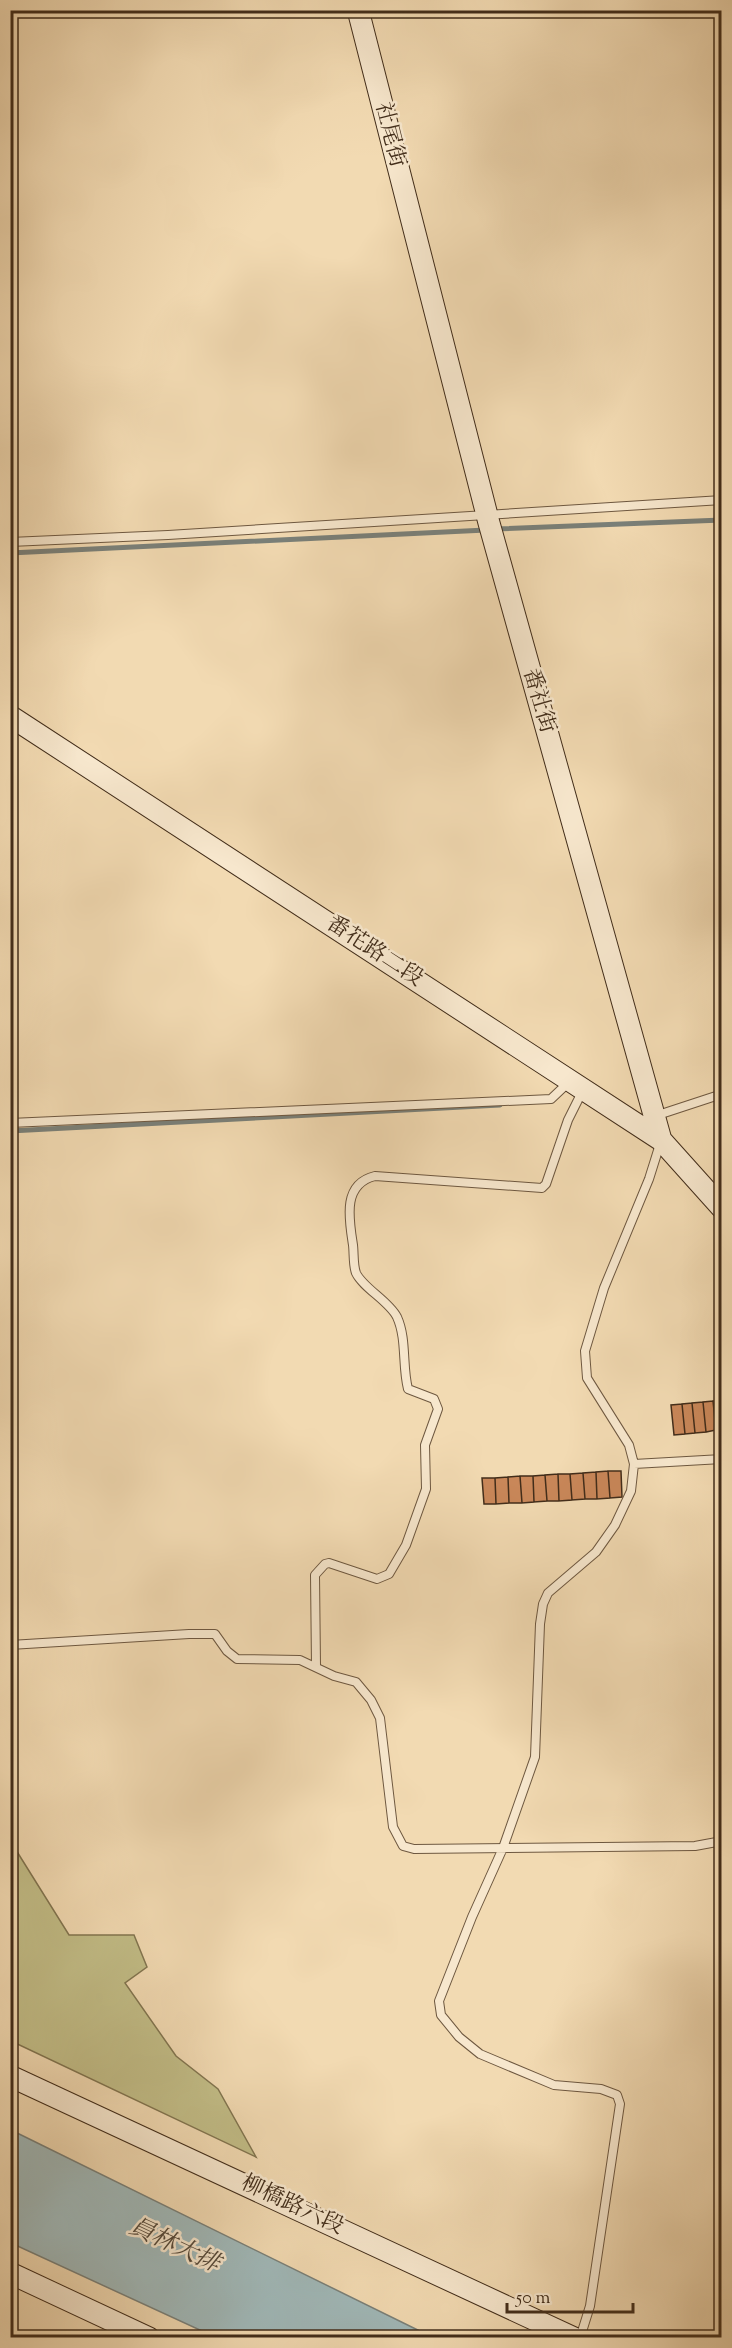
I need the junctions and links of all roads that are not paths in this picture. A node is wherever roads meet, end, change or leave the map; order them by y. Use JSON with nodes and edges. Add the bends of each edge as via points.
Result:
{"nodes":[{"id":1,"x":358,"y":10,"type":"edge"},
{"id":2,"x":421,"y":259,"type":"joint"},
{"id":3,"x":722,"y":500,"type":"edge"},
{"id":4,"x":489,"y":524,"type":"junction"},
{"id":5,"x":10,"y":542,"type":"edge"},
{"id":6,"x":10,"y":716,"type":"edge"},
{"id":7,"x":578,"y":1085,"type":"junction"},
{"id":8,"x":722,"y":1094,"type":"edge"},
{"id":9,"x":654,"y":1117,"type":"junction"},
{"id":10,"x":10,"y":1123,"type":"edge"},
{"id":11,"x":661,"y":1140,"type":"junction"},
{"id":12,"x":722,"y":1208,"type":"edge"},
{"id":13,"x":722,"y":1459,"type":"edge"},
{"id":14,"x":634,"y":1464,"type":"junction"},
{"id":15,"x":10,"y":1645,"type":"edge"},
{"id":16,"x":316,"y":1666,"type":"junction"},
{"id":17,"x":722,"y":1841,"type":"edge"},
{"id":18,"x":503,"y":1848,"type":"junction"},
{"id":19,"x":10,"y":2076,"type":"edge"},
{"id":20,"x":10,"y":2273,"type":"edge"},
{"id":21,"x":149,"y":2337,"type":"edge"},
{"id":22,"x":574,"y":2337,"type":"edge"},
{"id":23,"x":580,"y":2337,"type":"edge"}],
"edges":[{"from":1,"to":2,"type":"main road","name":"社尾街"},
{"from":2,"to":4,"type":"main road","name":"番社街"},
{"from":3,"to":4,"type":"lane"},
{"from":4,"to":5,"type":"lane"},
{"from":4,"to":9,"type":"main road","name":"番社街"},
{"from":6,"to":7,"type":"main road","name":"番花路二段"},
{"from":7,"to":10,"type":"lane","via":[[551,1099]]},
{"from":7,"to":11,"type":"main road","name":"番花路二段"},
{"from":7,"to":16,"type":"lane","via":[[542,1188],[375,1176],[365,1178],[351,1192],[349,1215],[356,1273],[396,1316],[408,1389],[434,1400],[438,1409],[424,1445],[426,1489],[406,1545],[389,1574],[377,1579],[329,1563],[315,1575]]},
{"from":8,"to":9,"type":"lane"},
{"from":9,"to":11,"type":"main road","name":"番社街"},
{"from":11,"to":12,"type":"main road","name":"番花路二段"},
{"from":11,"to":14,"type":"lane","via":[[604,1288],[585,1351],[587,1378],[629,1445]]},
{"from":13,"to":14,"type":"lane"},
{"from":14,"to":18,"type":"lane","via":[[631,1491],[615,1525],[597,1552],[548,1593],[543,1604],[535,1757]]},
{"from":15,"to":16,"type":"lane","via":[[215,1634],[237,1659],[300,1660]]},
{"from":16,"to":18,"type":"lane","via":[[356,1683],[380,1718],[393,1827],[403,1846]]},
{"from":17,"to":18,"type":"lane","via":[[695,1846]]},
{"from":18,"to":23,"type":"lane","via":[[439,2001],[441,2015],[480,2054],[554,2085],[601,2089],[617,2095],[620,2104],[590,2306]]},
{"from":19,"to":22,"type":"main road","name":"柳橋路六段"},
{"from":20,"to":21,"type":"main road"}]}
